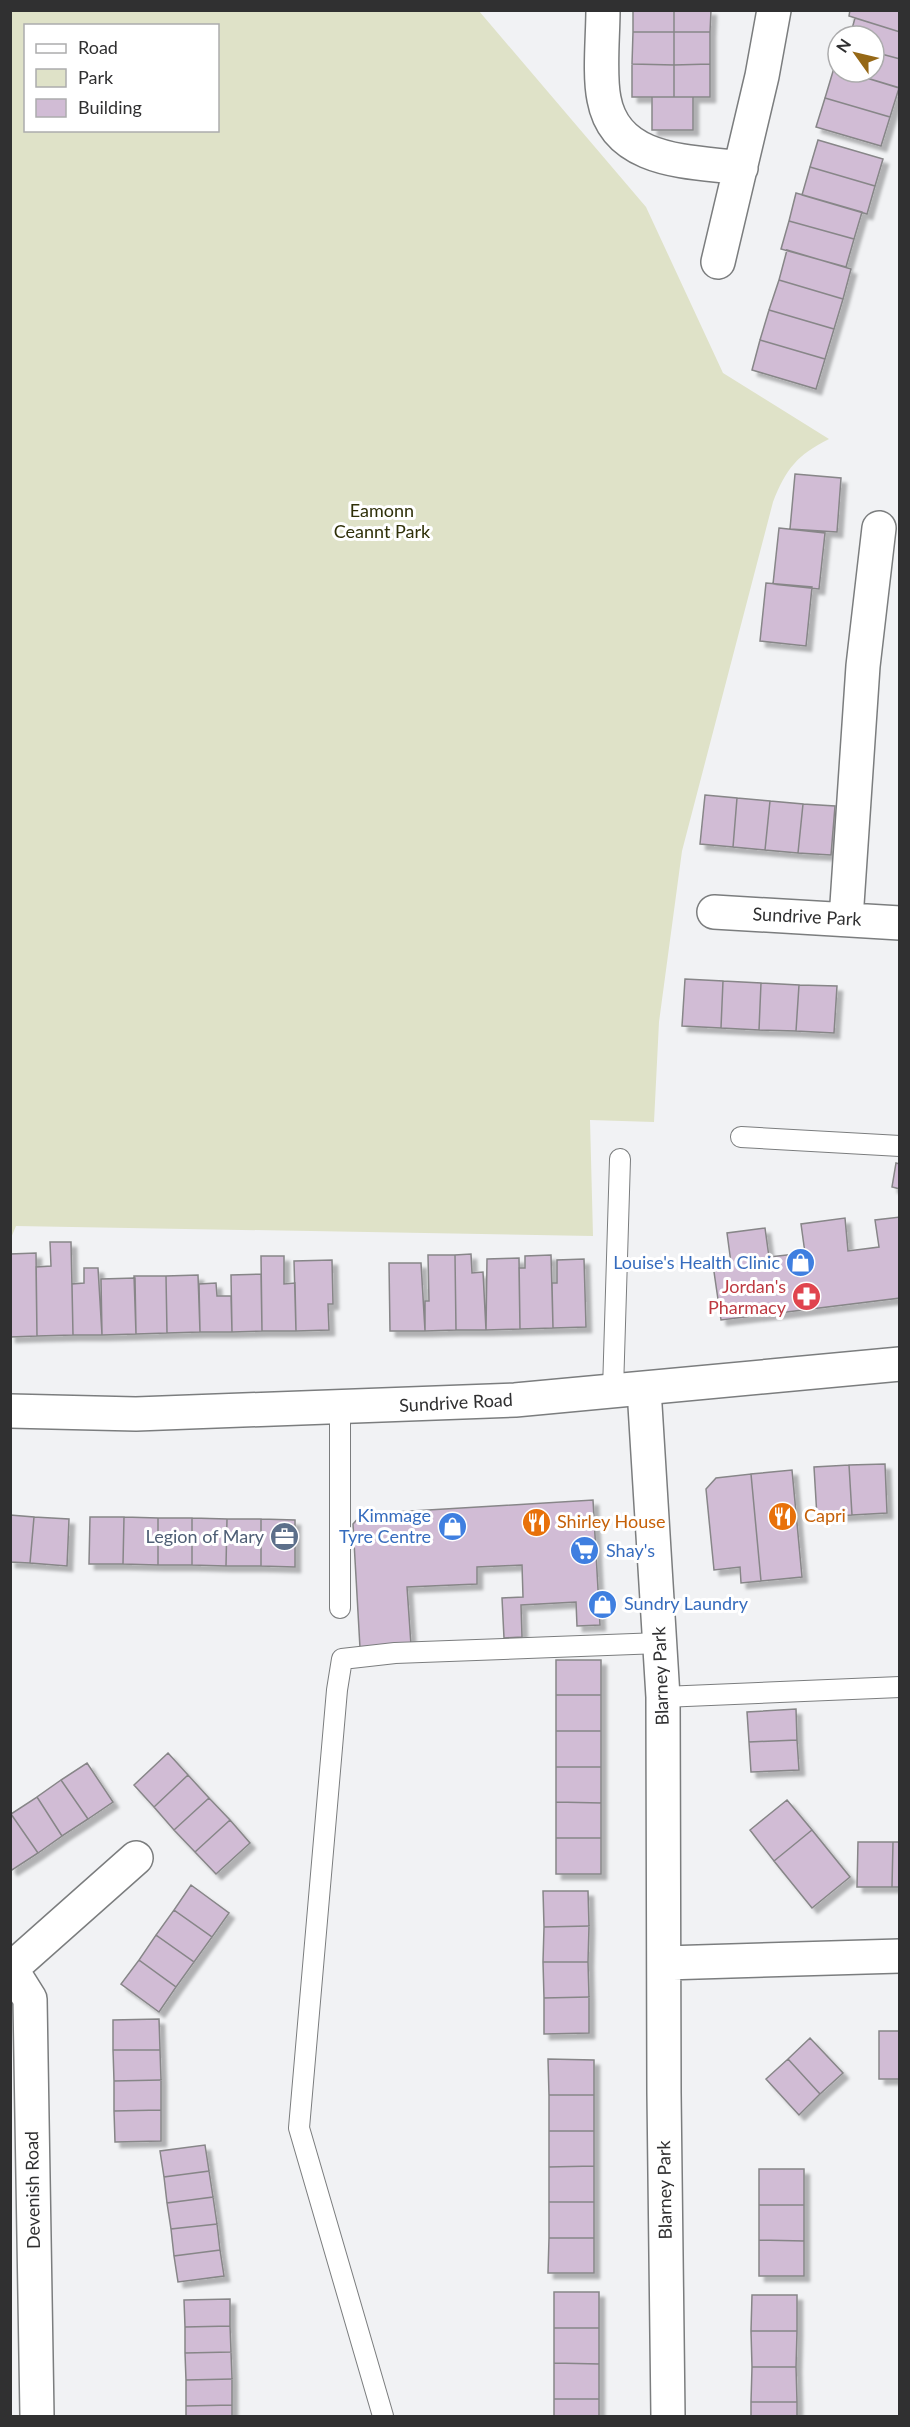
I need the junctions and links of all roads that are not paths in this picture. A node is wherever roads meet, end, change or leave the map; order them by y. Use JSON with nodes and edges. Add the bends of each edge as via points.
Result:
{"nodes":[{"id":1,"x":603,"y":10,"type":"edge"},
{"id":2,"x":774,"y":10,"type":"edge"},
{"id":3,"x":741,"y":168,"type":"junction"},
{"id":4,"x":718,"y":262,"type":"dead end"},
{"id":5,"x":879,"y":528,"type":"dead end"},
{"id":6,"x":714,"y":912,"type":"dead end"},
{"id":7,"x":846,"y":919,"type":"junction"},
{"id":8,"x":900,"y":923,"type":"edge"},
{"id":9,"x":741,"y":1137,"type":"dead end"},
{"id":10,"x":900,"y":1146,"type":"edge"},
{"id":11,"x":620,"y":1159,"type":"dead end"},
{"id":12,"x":900,"y":1364,"type":"edge"},
{"id":13,"x":629,"y":1390,"type":"junction"},
{"id":14,"x":340,"y":1408,"type":"junction"},
{"id":15,"x":10,"y":1411,"type":"edge"},
{"id":16,"x":340,"y":1608,"type":"dead end"},
{"id":17,"x":660,"y":1643,"type":"junction"},
{"id":18,"x":900,"y":1687,"type":"edge"},
{"id":19,"x":663,"y":1697,"type":"junction"},
{"id":20,"x":136,"y":1857,"type":"dead end"},
{"id":21,"x":900,"y":1956,"type":"edge"},
{"id":22,"x":665,"y":1963,"type":"junction"},
{"id":23,"x":11,"y":1968,"type":"edge"},
{"id":24,"x":37,"y":2416,"type":"edge"},
{"id":25,"x":383,"y":2416,"type":"edge"},
{"id":26,"x":668,"y":2416,"type":"edge"}],
"edges":[{"from":1,"to":3,"type":"street","via":[[604,99],[614,123],[634,146],[651,154]]},
{"from":2,"to":3,"type":"street"},
{"from":3,"to":4,"type":"street"},
{"from":5,"to":7,"type":"street","via":[[863,666]]},
{"from":6,"to":7,"type":"street","name":"Sundrive Park"},
{"from":7,"to":8,"type":"street","name":"Sundrive Park"},
{"from":9,"to":10,"type":"lane"},
{"from":11,"to":13,"type":"lane"},
{"from":12,"to":13,"type":"street","name":"Sundrive Road"},
{"from":13,"to":14,"type":"street","name":"Sundrive Road"},
{"from":13,"to":17,"type":"street","name":"Blarney Park"},
{"from":14,"to":15,"type":"street","name":"Sundrive Road","via":[[136,1414]]},
{"from":14,"to":16,"type":"lane"},
{"from":17,"to":19,"type":"street","name":"Blarney Park"},
{"from":17,"to":25,"type":"lane","via":[[395,1653],[342,1659],[299,2128]]},
{"from":18,"to":19,"type":"lane"},
{"from":19,"to":22,"type":"street","name":"Blarney Park"},
{"from":20,"to":23,"type":"street","name":"Devenish Road"},
{"from":21,"to":22,"type":"street"},
{"from":22,"to":26,"type":"street","name":"Blarney Park"},
{"from":23,"to":24,"type":"street","name":"Devenish Road","via":[[30,1999]]}]}
